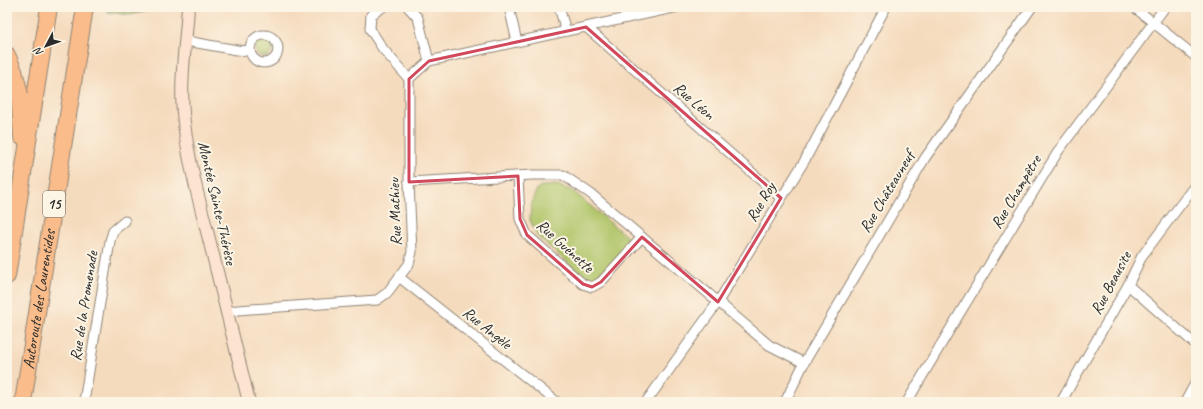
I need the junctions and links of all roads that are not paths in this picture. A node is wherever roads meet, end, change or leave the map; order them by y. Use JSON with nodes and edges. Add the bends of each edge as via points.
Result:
{"nodes":[{"id":1,"x":49,"y":7,"type":"edge"},
{"id":2,"x":85,"y":7,"type":"edge"},
{"id":3,"x":188,"y":7,"type":"edge"},
{"id":4,"x":383,"y":7,"type":"edge"},
{"id":5,"x":408,"y":7,"type":"edge"},
{"id":6,"x":509,"y":7,"type":"edge"},
{"id":7,"x":559,"y":7,"type":"edge"},
{"id":8,"x":678,"y":7,"type":"edge"},
{"id":9,"x":886,"y":7,"type":"edge"},
{"id":10,"x":1032,"y":7,"type":"edge"},
{"id":11,"x":1134,"y":7,"type":"edge"},
{"id":12,"x":1165,"y":7,"type":"edge"},
{"id":13,"x":655,"y":9,"type":"edge"},
{"id":14,"x":1153,"y":23,"type":"junction"},
{"id":15,"x":586,"y":27,"type":"junction"},
{"id":16,"x":566,"y":32,"type":"junction"},
{"id":17,"x":186,"y":41,"type":"junction"},
{"id":18,"x":517,"y":42,"type":"junction"},
{"id":19,"x":249,"y":51,"type":"dead end"},
{"id":20,"x":7,"y":55,"type":"edge"},
{"id":21,"x":1196,"y":57,"type":"edge"},
{"id":22,"x":429,"y":62,"type":"junction"},
{"id":23,"x":409,"y":79,"type":"junction"},
{"id":24,"x":24,"y":170,"type":"junction"},
{"id":25,"x":518,"y":176,"type":"junction"},
{"id":26,"x":409,"y":182,"type":"junction"},
{"id":27,"x":1196,"y":184,"type":"edge"},
{"id":28,"x":781,"y":198,"type":"junction"},
{"id":29,"x":125,"y":222,"type":"dead end"},
{"id":30,"x":642,"y":237,"type":"junction"},
{"id":31,"x":7,"y":276,"type":"edge"},
{"id":32,"x":399,"y":277,"type":"junction"},
{"id":33,"x":1128,"y":285,"type":"junction"},
{"id":34,"x":718,"y":302,"type":"junction"},
{"id":35,"x":226,"y":312,"type":"junction"},
{"id":36,"x":1196,"y":345,"type":"edge"},
{"id":37,"x":804,"y":362,"type":"junction"},
{"id":38,"x":1196,"y":382,"type":"edge"},
{"id":39,"x":23,"y":402,"type":"edge"},
{"id":40,"x":84,"y":402,"type":"edge"},
{"id":41,"x":249,"y":402,"type":"edge"},
{"id":42,"x":557,"y":402,"type":"edge"},
{"id":43,"x":646,"y":402,"type":"edge"},
{"id":44,"x":785,"y":402,"type":"edge"},
{"id":45,"x":907,"y":402,"type":"edge"},
{"id":46,"x":1060,"y":402,"type":"edge"},
{"id":47,"x":1185,"y":402,"type":"edge"}],
"edges":[{"from":1,"to":24,"type":"highway","number":"15"},
{"from":2,"to":39,"type":"highway","name":"Autoroute des Laurentides","number":"15"},
{"from":3,"to":17,"type":"street","name":"Montée Sainte-Thérèse"},
{"from":4,"to":23,"type":"street","via":[[371,15],[370,29],[383,49]]},
{"from":5,"to":22,"type":"street","via":[[418,18]]},
{"from":6,"to":18,"type":"street"},
{"from":7,"to":16,"type":"street"},
{"from":8,"to":13,"type":"street"},
{"from":9,"to":28,"type":"street","name":"Rue Roy","via":[[805,160]]},
{"from":10,"to":37,"type":"street","name":"Rue Châteauneuf","via":[[925,158]]},
{"from":11,"to":14,"type":"street"},
{"from":12,"to":14,"type":"street","name":"Rue Champêtre"},
{"from":13,"to":15,"type":"street"},
{"from":14,"to":21,"type":"street"},
{"from":14,"to":45,"type":"street","name":"Rue Champêtre","via":[[1059,150]]},
{"from":15,"to":16,"type":"street"},
{"from":15,"to":28,"type":"street","name":"Rue Léon"},
{"from":16,"to":18,"type":"street"},
{"from":17,"to":19,"type":"street"},
{"from":17,"to":35,"type":"street","name":"Montée Sainte-Thérèse","via":[[183,93],[186,132]]},
{"from":18,"to":22,"type":"street"},
{"from":20,"to":24,"type":"highway","via":[[19,90]]},
{"from":22,"to":23,"type":"street"},
{"from":23,"to":26,"type":"street","name":"Rue Mathieu"},
{"from":24,"to":31,"type":"highway","number":"15"},
{"from":25,"to":26,"type":"street"},
{"from":25,"to":30,"type":"street","via":[[563,175],[591,194]]},
{"from":25,"to":30,"type":"street","name":"Rue Guénette","via":[[520,219],[527,235],[583,284],[592,287],[601,282]]},
{"from":26,"to":32,"type":"street","name":"Rue Mathieu","via":[[412,252],[409,264]]},
{"from":27,"to":33,"type":"street","name":"Rue Beausite","via":[[1142,256]]},
{"from":28,"to":34,"type":"street","name":"Rue Roy"},
{"from":29,"to":40,"type":"street","name":"Rue de la Promenade","via":[[113,231],[109,245]]},
{"from":30,"to":34,"type":"street"},
{"from":32,"to":35,"type":"street","name":"Rue Mathieu","via":[[387,293],[377,300]]},
{"from":32,"to":42,"type":"street","name":"Rue Angèle"},
{"from":33,"to":36,"type":"street"},
{"from":33,"to":46,"type":"street","name":"Rue Beausite"},
{"from":34,"to":37,"type":"street","via":[[770,345]]},
{"from":34,"to":43,"type":"street","name":"Rue Roy"},
{"from":35,"to":41,"type":"street","name":"Montée Sainte-Thérèse"},
{"from":37,"to":44,"type":"street","name":"Rue Châteauneuf"},
{"from":38,"to":47,"type":"street"}]}
